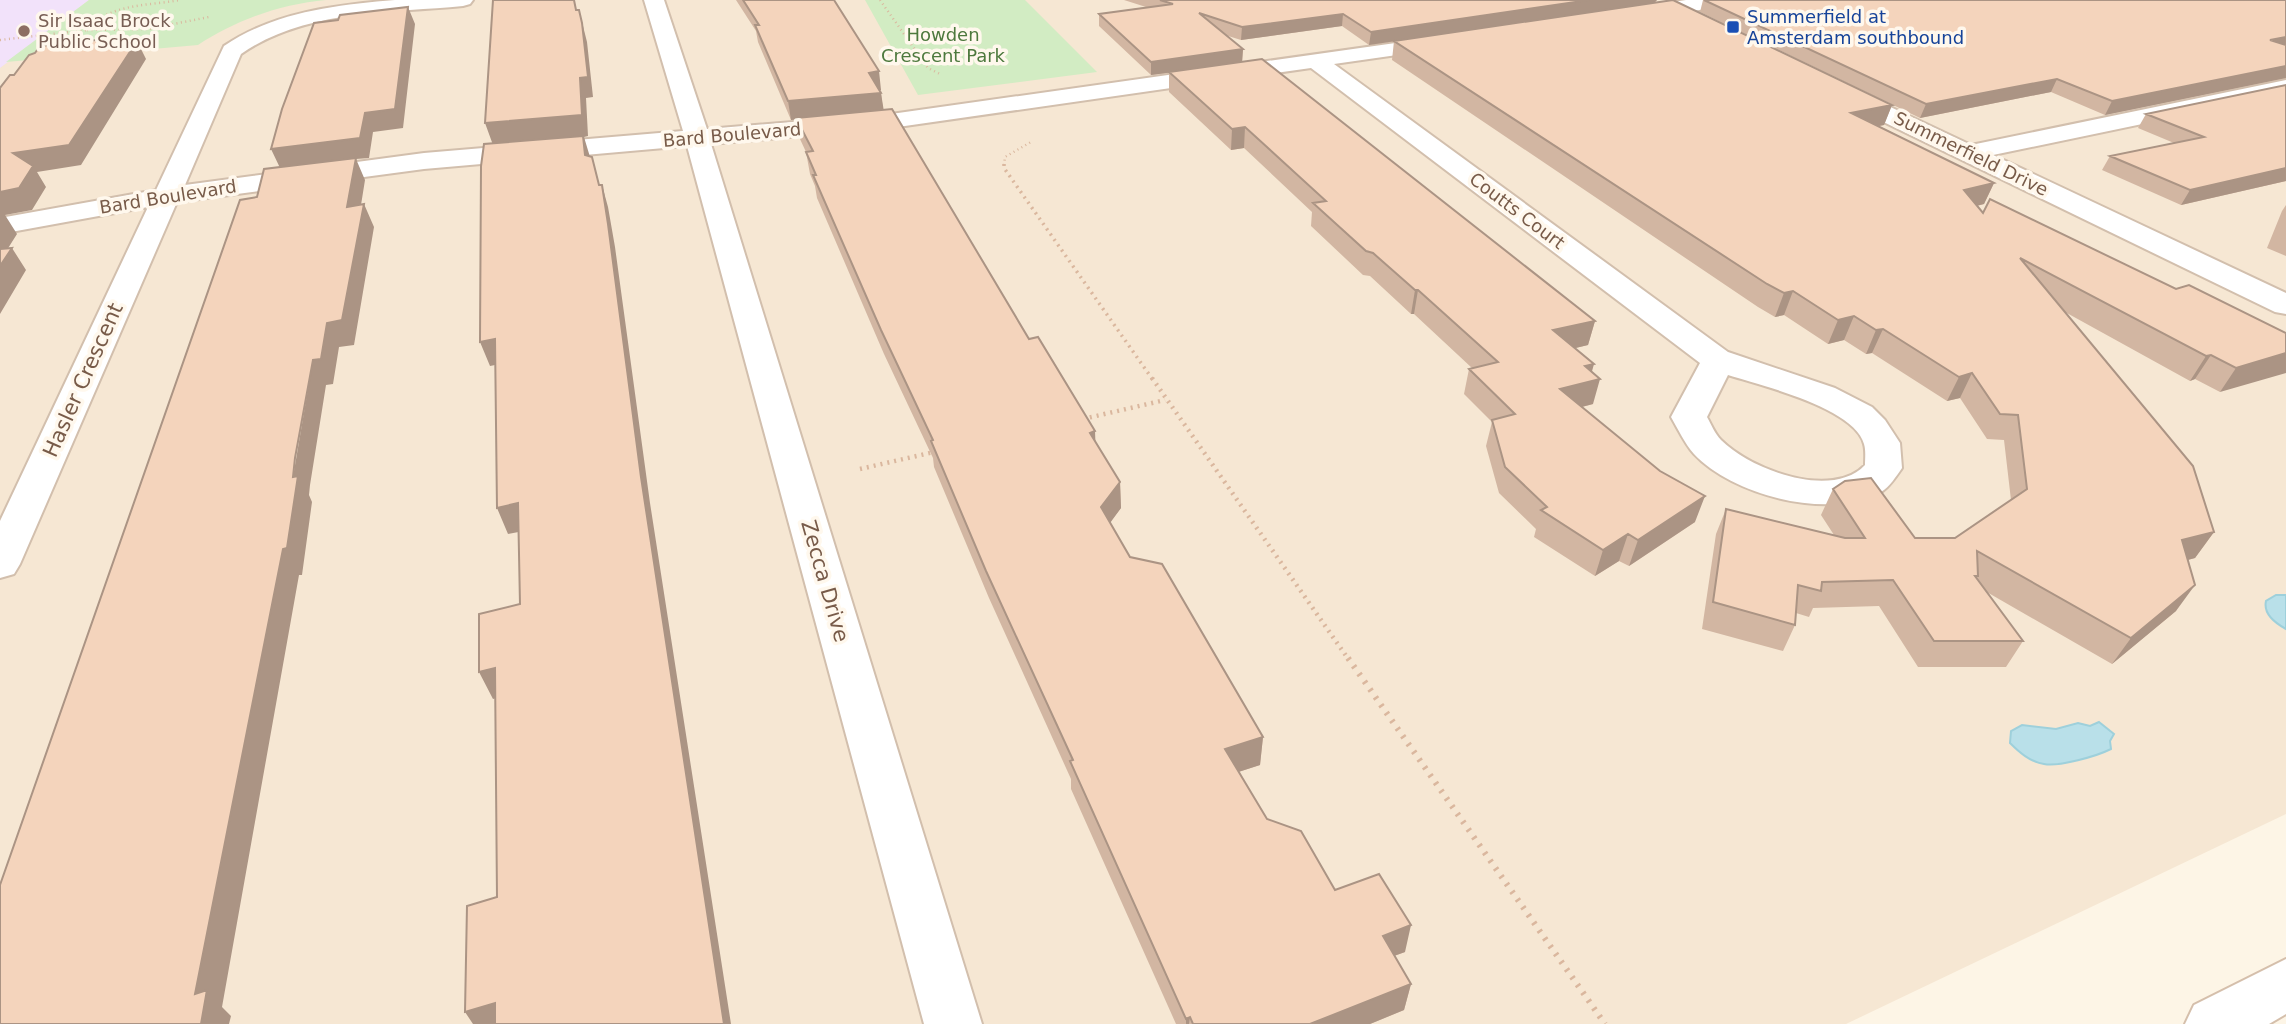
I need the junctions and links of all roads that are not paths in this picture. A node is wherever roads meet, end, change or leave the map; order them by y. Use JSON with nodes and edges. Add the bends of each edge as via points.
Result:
{"nodes":[{"id":1,"x":463,"y":0,"type":"edge"},
{"id":2,"x":654,"y":0,"type":"edge"},
{"id":3,"x":1726,"y":0,"type":"edge"},
{"id":4,"x":1664,"y":4,"type":"edge"},
{"id":5,"x":1614,"y":17,"type":"edge"},
{"id":6,"x":1705,"y":28,"type":"edge"},
{"id":7,"x":1465,"y":39,"type":"edge"},
{"id":8,"x":1317,"y":62,"type":"junction"},
{"id":9,"x":1818,"y":82,"type":"edge"},
{"id":10,"x":2286,"y":87,"type":"edge"},
{"id":11,"x":697,"y":138,"type":"junction"},
{"id":12,"x":1969,"y":153,"type":"junction"},
{"id":13,"x":165,"y":196,"type":"junction"},
{"id":14,"x":0,"y":226,"type":"edge"},
{"id":15,"x":2286,"y":306,"type":"edge"},
{"id":16,"x":1718,"y":360,"type":"junction"},
{"id":17,"x":0,"y":564,"type":"edge"},
{"id":18,"x":2286,"y":985,"type":"edge"},
{"id":19,"x":953,"y":1024,"type":"edge"},
{"id":20,"x":2214,"y":1024,"type":"edge"}],
"edges":[{"from":1,"to":13,"type":"street","name":"Hasler Crescent","via":[[319,16],[242,41],[232,51]]},
{"from":2,"to":11,"type":"street","name":"Zecca Drive"},
{"from":3,"to":4,"type":"street"},
{"from":4,"to":5,"type":"street"},
{"from":4,"to":6,"type":"street"},
{"from":7,"to":8,"type":"street","name":"Bard Boulevard"},
{"from":8,"to":11,"type":"street","name":"Bard Boulevard","via":[[891,121]]},
{"from":8,"to":16,"type":"street","name":"Coutts Court"},
{"from":9,"to":12,"type":"street","name":"Summerfield Drive"},
{"from":10,"to":12,"type":"street"},
{"from":11,"to":13,"type":"street","name":"Bard Boulevard","via":[[424,161]]},
{"from":11,"to":19,"type":"street","name":"Zecca Drive"},
{"from":12,"to":15,"type":"street","name":"Summerfield Drive"},
{"from":13,"to":14,"type":"street","name":"Bard Boulevard"},
{"from":13,"to":17,"type":"street","name":"Hasler Crescent"},
{"from":16,"to":16,"type":"street","name":"Coutts Court","via":[[1689,417],[1694,433],[1709,451],[1765,483],[1800,491],[1855,489],[1880,477],[1886,461],[1882,443],[1870,424],[1852,410],[1822,395]]},
{"from":18,"to":20,"type":"street"}]}
